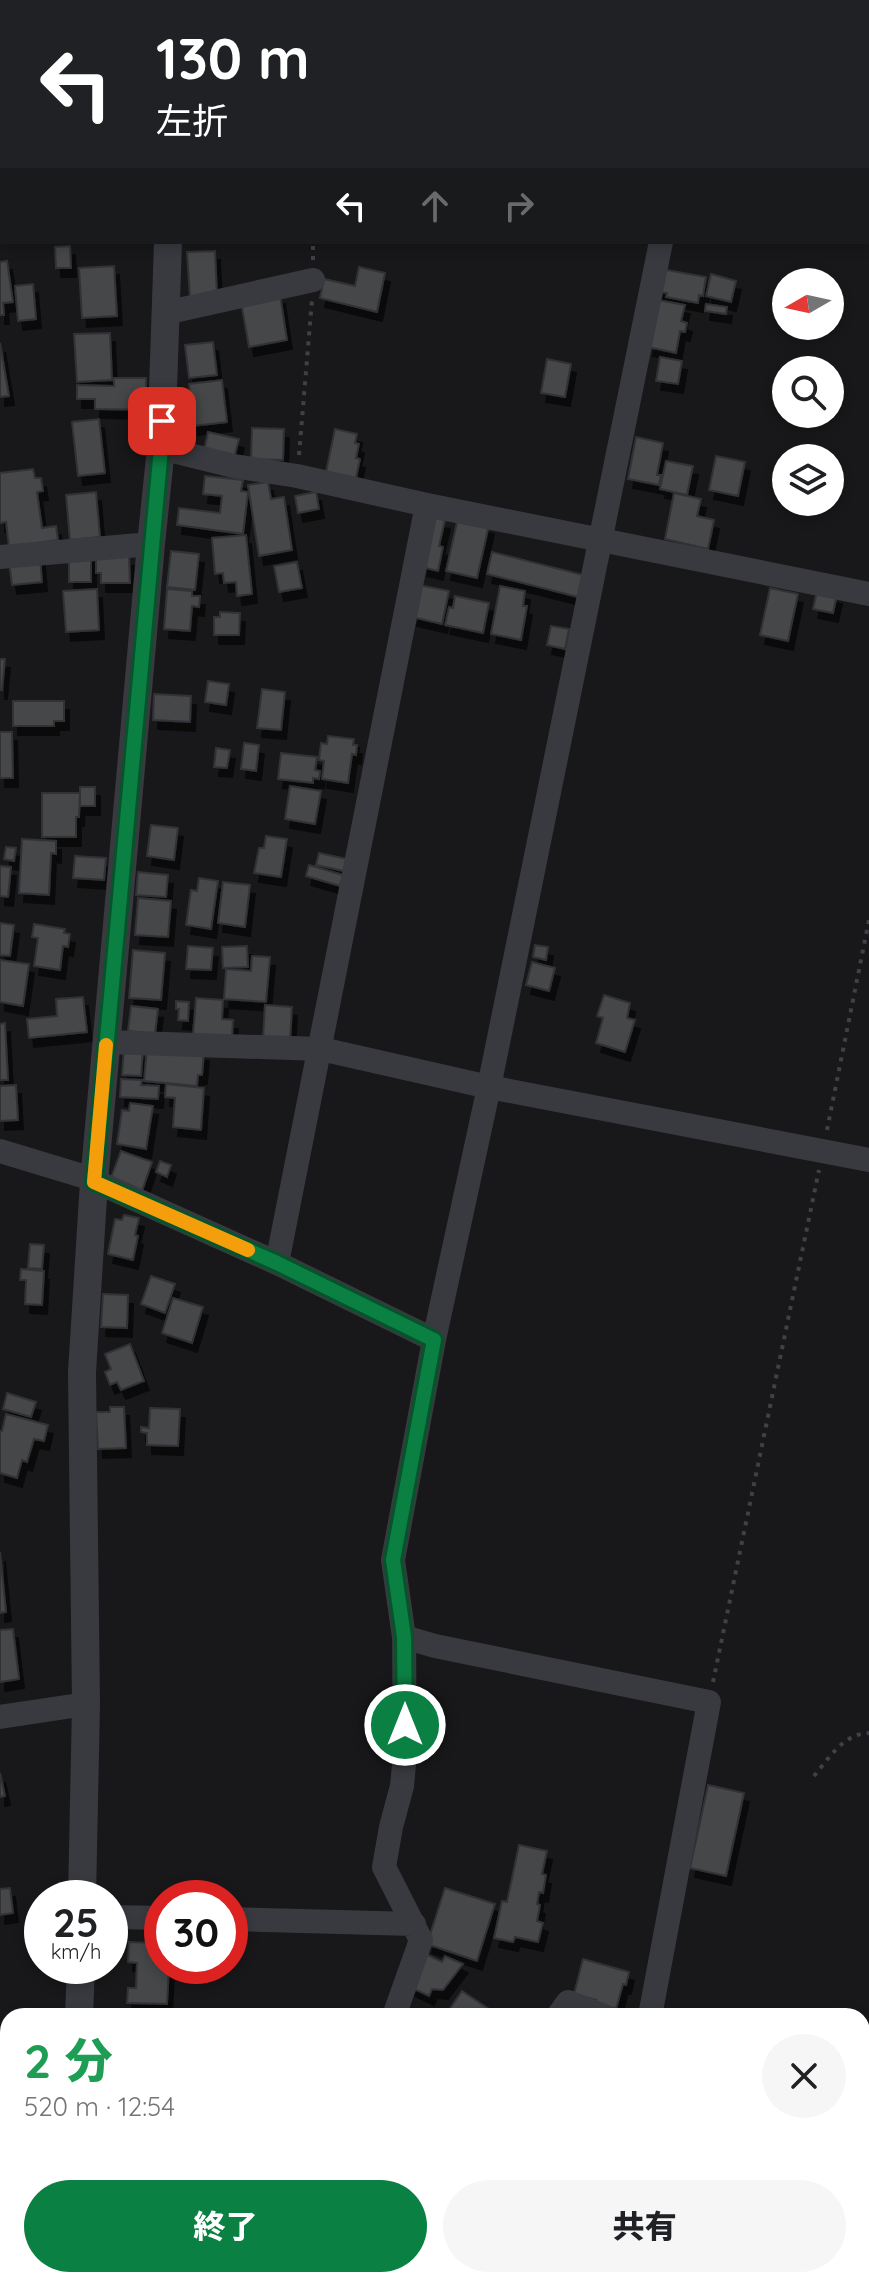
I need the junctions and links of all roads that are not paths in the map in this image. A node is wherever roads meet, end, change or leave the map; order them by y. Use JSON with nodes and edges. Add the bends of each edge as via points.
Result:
{"nodes":[{"id":1,"x":168,"y":244,"type":"edge"},
{"id":2,"x":661,"y":244,"type":"edge"},
{"id":3,"x":313,"y":280,"type":"road end"},
{"id":4,"x":165,"y":313,"type":"junction"},
{"id":5,"x":161,"y":448,"type":"junction"},
{"id":6,"x":427,"y":505,"type":"junction"},
{"id":7,"x":600,"y":539,"type":"junction"},
{"id":8,"x":151,"y":544,"type":"junction"},
{"id":9,"x":0,"y":557,"type":"edge"},
{"id":10,"x":869,"y":594,"type":"edge"},
{"id":11,"x":106,"y":1042,"type":"junction"},
{"id":12,"x":321,"y":1049,"type":"junction"},
{"id":13,"x":489,"y":1087,"type":"junction"},
{"id":14,"x":0,"y":1151,"type":"edge"},
{"id":15,"x":869,"y":1160,"type":"edge"},
{"id":16,"x":94,"y":1182,"type":"junction"},
{"id":17,"x":277,"y":1263,"type":"junction"},
{"id":18,"x":434,"y":1340,"type":"junction"},
{"id":19,"x":404,"y":1637,"type":"junction"},
{"id":20,"x":86,"y":1704,"type":"junction"},
{"id":21,"x":0,"y":1717,"type":"edge"},
{"id":22,"x":82,"y":1880,"type":"edge"},
{"id":23,"x":248,"y":1919,"type":"edge"},
{"id":24,"x":414,"y":1924,"type":"junction"},
{"id":25,"x":80,"y":1984,"type":"edge"},
{"id":26,"x":79,"y":2008,"type":"edge"},
{"id":27,"x":397,"y":2008,"type":"edge"},
{"id":28,"x":564,"y":2008,"type":"edge"},
{"id":29,"x":583,"y":2008,"type":"edge"},
{"id":30,"x":652,"y":2008,"type":"edge"}],
"edges":[{"from":1,"to":4,"type":"street"},
{"from":2,"to":7,"type":"street"},
{"from":3,"to":4,"type":"street"},
{"from":4,"to":5,"type":"street"},
{"from":5,"to":6,"type":"street"},
{"from":5,"to":8,"type":"street"},
{"from":6,"to":7,"type":"street"},
{"from":6,"to":12,"type":"street"},
{"from":7,"to":10,"type":"street"},
{"from":7,"to":13,"type":"street"},
{"from":8,"to":9,"type":"street"},
{"from":8,"to":11,"type":"street"},
{"from":11,"to":12,"type":"street"},
{"from":11,"to":16,"type":"street"},
{"from":12,"to":13,"type":"street"},
{"from":12,"to":17,"type":"street"},
{"from":13,"to":15,"type":"street"},
{"from":13,"to":18,"type":"street"},
{"from":14,"to":16,"type":"street"},
{"from":16,"to":17,"type":"street"},
{"from":16,"to":20,"type":"street","via":[[82,1372]]},
{"from":17,"to":18,"type":"street"},
{"from":18,"to":19,"type":"street","via":[[393,1560]]},
{"from":19,"to":24,"type":"street","via":[[405,1754],[384,1867]]},
{"from":19,"to":30,"type":"street","via":[[709,1702]]},
{"from":20,"to":21,"type":"street"},
{"from":20,"to":22,"type":"street"},
{"from":23,"to":24,"type":"street"},
{"from":24,"to":27,"type":"street","via":[[421,1940]]},
{"from":25,"to":26,"type":"street"},
{"from":28,"to":29,"type":"street","via":[[568,2002]]}]}
